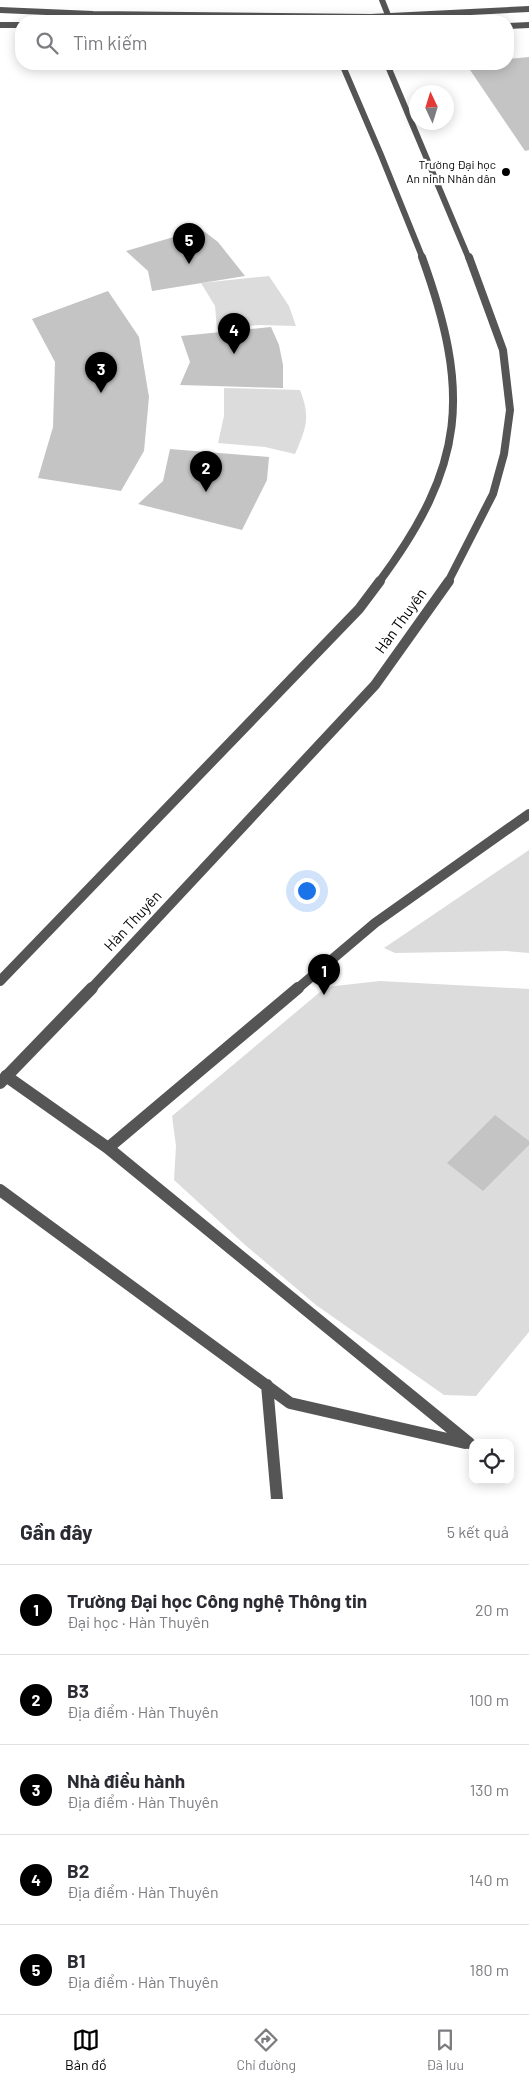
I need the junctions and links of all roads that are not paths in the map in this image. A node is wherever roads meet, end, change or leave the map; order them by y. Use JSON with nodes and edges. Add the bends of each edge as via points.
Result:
{"nodes":[{"id":1,"x":382,"y":0,"type":"edge"},
{"id":2,"x":529,"y":9,"type":"edge"},
{"id":3,"x":0,"y":10,"type":"edge"},
{"id":4,"x":139,"y":15,"type":"edge"},
{"id":5,"x":388,"y":15,"type":"edge"},
{"id":6,"x":408,"y":15,"type":"edge"},
{"id":7,"x":0,"y":25,"type":"edge"},
{"id":8,"x":15,"y":25,"type":"edge"},
{"id":9,"x":529,"y":25,"type":"edge"},
{"id":10,"x":514,"y":26,"type":"edge"},
{"id":11,"x":345,"y":70,"type":"edge"},
{"id":12,"x":389,"y":70,"type":"edge"},
{"id":13,"x":529,"y":814,"type":"edge"},
{"id":14,"x":0,"y":981,"type":"edge"},
{"id":15,"x":2,"y":1077,"type":"edge"},
{"id":16,"x":108,"y":1148,"type":"junction"},
{"id":17,"x":0,"y":1190,"type":"edge"},
{"id":18,"x":266,"y":1386,"type":"junction"},
{"id":19,"x":277,"y":1499,"type":"edge"}],
"edges":[{"from":1,"to":5,"type":"street"},
{"from":2,"to":6,"type":"street"},
{"from":3,"to":4,"type":"street"},
{"from":7,"to":8,"type":"street"},
{"from":9,"to":10,"type":"street"},
{"from":11,"to":14,"type":"street","via":[[423,259],[447,343],[453,374],[453,415],[449,444],[436,488],[409,540],[359,609]]},
{"from":12,"to":15,"type":"street","name":"Hàn Thuyên","via":[[482,291],[503,350],[510,410],[504,454],[493,494],[444,590],[375,685],[126,953]]},
{"from":13,"to":16,"type":"street","via":[[375,923]]},
{"from":15,"to":16,"type":"street"},
{"from":16,"to":18,"type":"street","via":[[469,1443],[290,1403]]},
{"from":17,"to":18,"type":"street"},
{"from":18,"to":19,"type":"street"}]}
